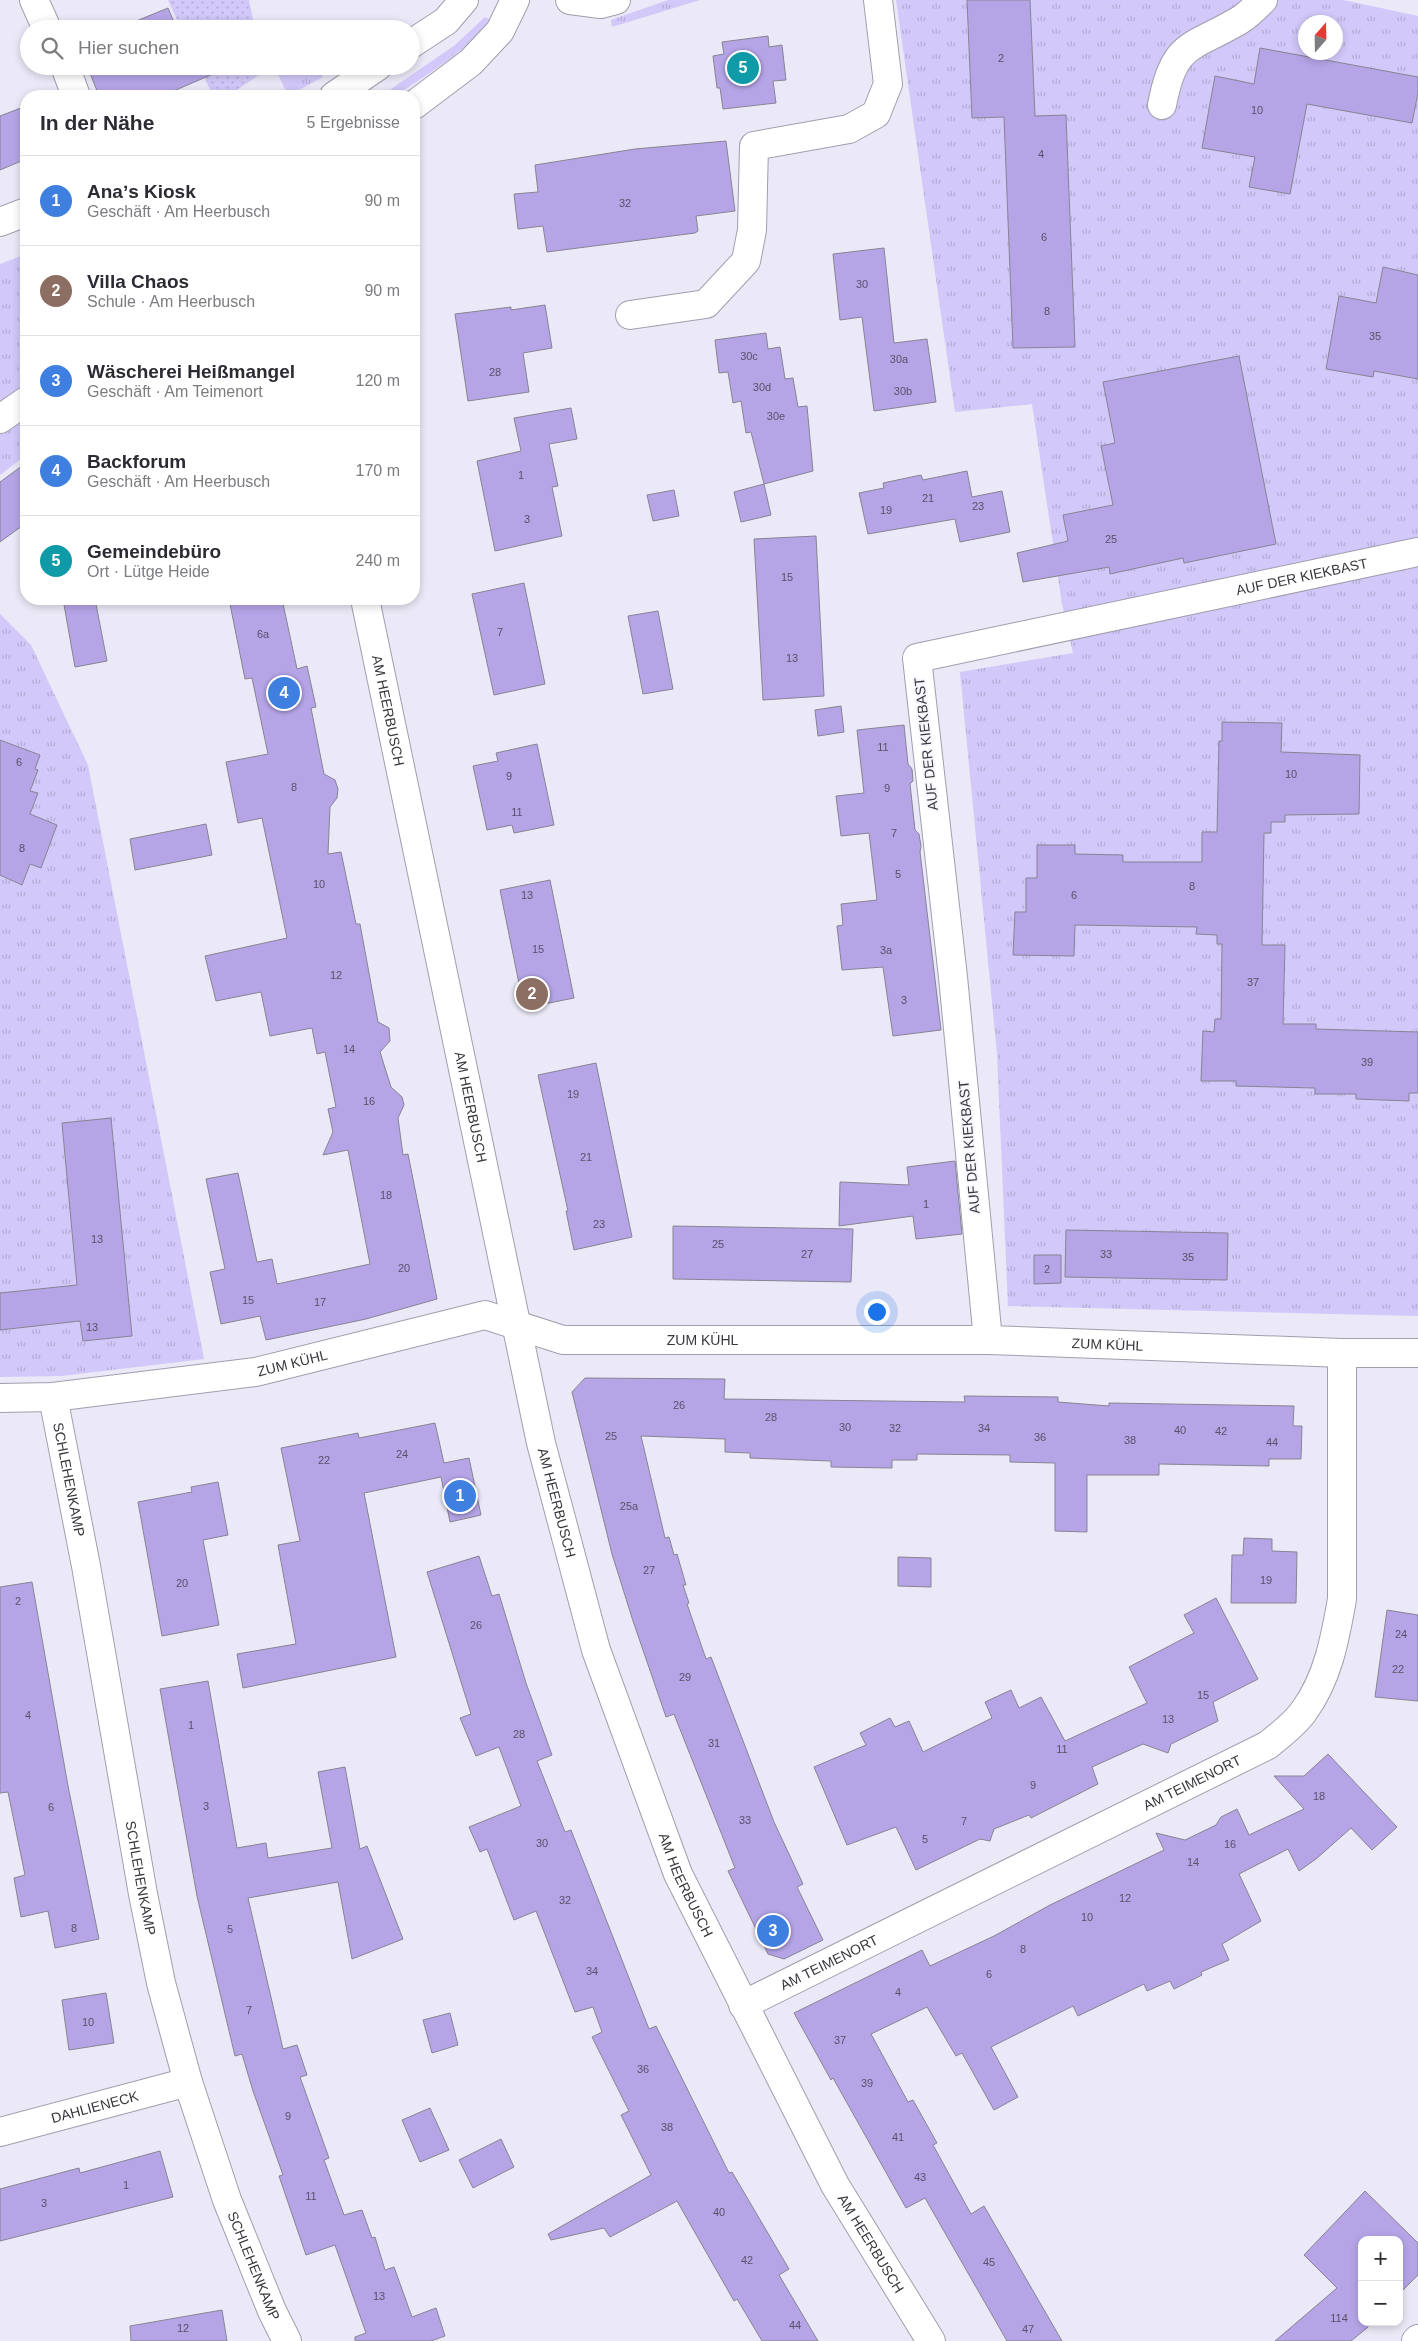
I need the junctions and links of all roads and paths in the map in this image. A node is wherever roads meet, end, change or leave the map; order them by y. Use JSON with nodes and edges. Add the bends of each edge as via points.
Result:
{"nodes":[{"id":1,"x":34,"y":0,"type":"edge"},
{"id":2,"x":464,"y":0,"type":"edge"},
{"id":3,"x":515,"y":0,"type":"edge"},
{"id":4,"x":570,"y":0,"type":"edge"},
{"id":5,"x":616,"y":0,"type":"edge"},
{"id":6,"x":878,"y":0,"type":"edge"},
{"id":7,"x":1263,"y":0,"type":"edge"},
{"id":8,"x":44,"y":20,"type":"edge"},
{"id":9,"x":420,"y":38,"type":"edge"},
{"id":10,"x":68,"y":75,"type":"edge"},
{"id":11,"x":365,"y":75,"type":"edge"},
{"id":12,"x":74,"y":90,"type":"edge"},
{"id":13,"x":343,"y":90,"type":"edge"},
{"id":14,"x":420,"y":100,"type":"edge"},
{"id":15,"x":1162,"y":105,"type":"dead end"},
{"id":16,"x":20,"y":214,"type":"edge"},
{"id":17,"x":0,"y":222,"type":"edge"},
{"id":18,"x":630,"y":314,"type":"dead end"},
{"id":19,"x":20,"y":405,"type":"edge"},
{"id":20,"x":0,"y":419,"type":"edge"},
{"id":21,"x":1418,"y":552,"type":"edge"},
{"id":22,"x":366,"y":605,"type":"edge"},
{"id":23,"x":518,"y":1326,"type":"junction"},
{"id":24,"x":988,"y":1340,"type":"junction"},
{"id":25,"x":1342,"y":1353,"type":"junction"},
{"id":26,"x":1418,"y":1353,"type":"edge"},
{"id":27,"x":0,"y":1398,"type":"edge"},
{"id":28,"x":52,"y":1398,"type":"junction"},
{"id":29,"x":743,"y":2005,"type":"junction"},
{"id":30,"x":188,"y":2082,"type":"junction"},
{"id":31,"x":0,"y":2132,"type":"edge"},
{"id":32,"x":287,"y":2341,"type":"edge"},
{"id":33,"x":931,"y":2341,"type":"edge"}],
"edges":[{"from":1,"to":8,"type":"street"},
{"from":2,"to":9,"type":"street","via":[[446,21]]},
{"from":3,"to":14,"type":"street","via":[[500,31],[471,62]]},
{"from":4,"to":5,"type":"street","via":[[601,4]]},
{"from":6,"to":18,"type":"street","via":[[888,84],[876,114],[849,129],[754,146],[752,230],[746,261],[706,304]]},
{"from":7,"to":15,"type":"street","via":[[1240,20],[1193,44],[1176,60],[1166,83]]},
{"from":10,"to":12,"type":"street"},
{"from":11,"to":13,"type":"street"},
{"from":16,"to":17,"type":"street"},
{"from":19,"to":20,"type":"street"},
{"from":21,"to":24,"type":"street","name":"AUF DER KIEKBAST","via":[[917,658],[953,977]]},
{"from":22,"to":23,"type":"street","name":"AM HEERBUSCH"},
{"from":23,"to":24,"type":"street","name":"ZUM KÜHL","via":[[563,1340]]},
{"from":23,"to":28,"type":"street","name":"ZUM KÜHL","via":[[486,1316],[256,1372]]},
{"from":23,"to":29,"type":"street","name":"AM HEERBUSCH","via":[[541,1443],[596,1650],[678,1874]]},
{"from":24,"to":25,"type":"street","name":"ZUM KÜHL"},
{"from":25,"to":26,"type":"street","name":"ZUM KÜHL"},
{"from":25,"to":29,"type":"street","name":"AM TEIMENORT","via":[[1342,1599],[1325,1676],[1304,1712],[1268,1746]]},
{"from":27,"to":28,"type":"street","name":"ZUM KÜHL"},
{"from":28,"to":30,"type":"street","name":"SCHLEHENKAMP","via":[[86,1566],[144,1903],[161,1983]]},
{"from":29,"to":33,"type":"street","name":"AM HEERBUSCH","via":[[835,2185]]},
{"from":30,"to":31,"type":"street","name":"DAHLIENECK"},
{"from":30,"to":32,"type":"street","name":"SCHLEHENKAMP","via":[[227,2200]]}]}
